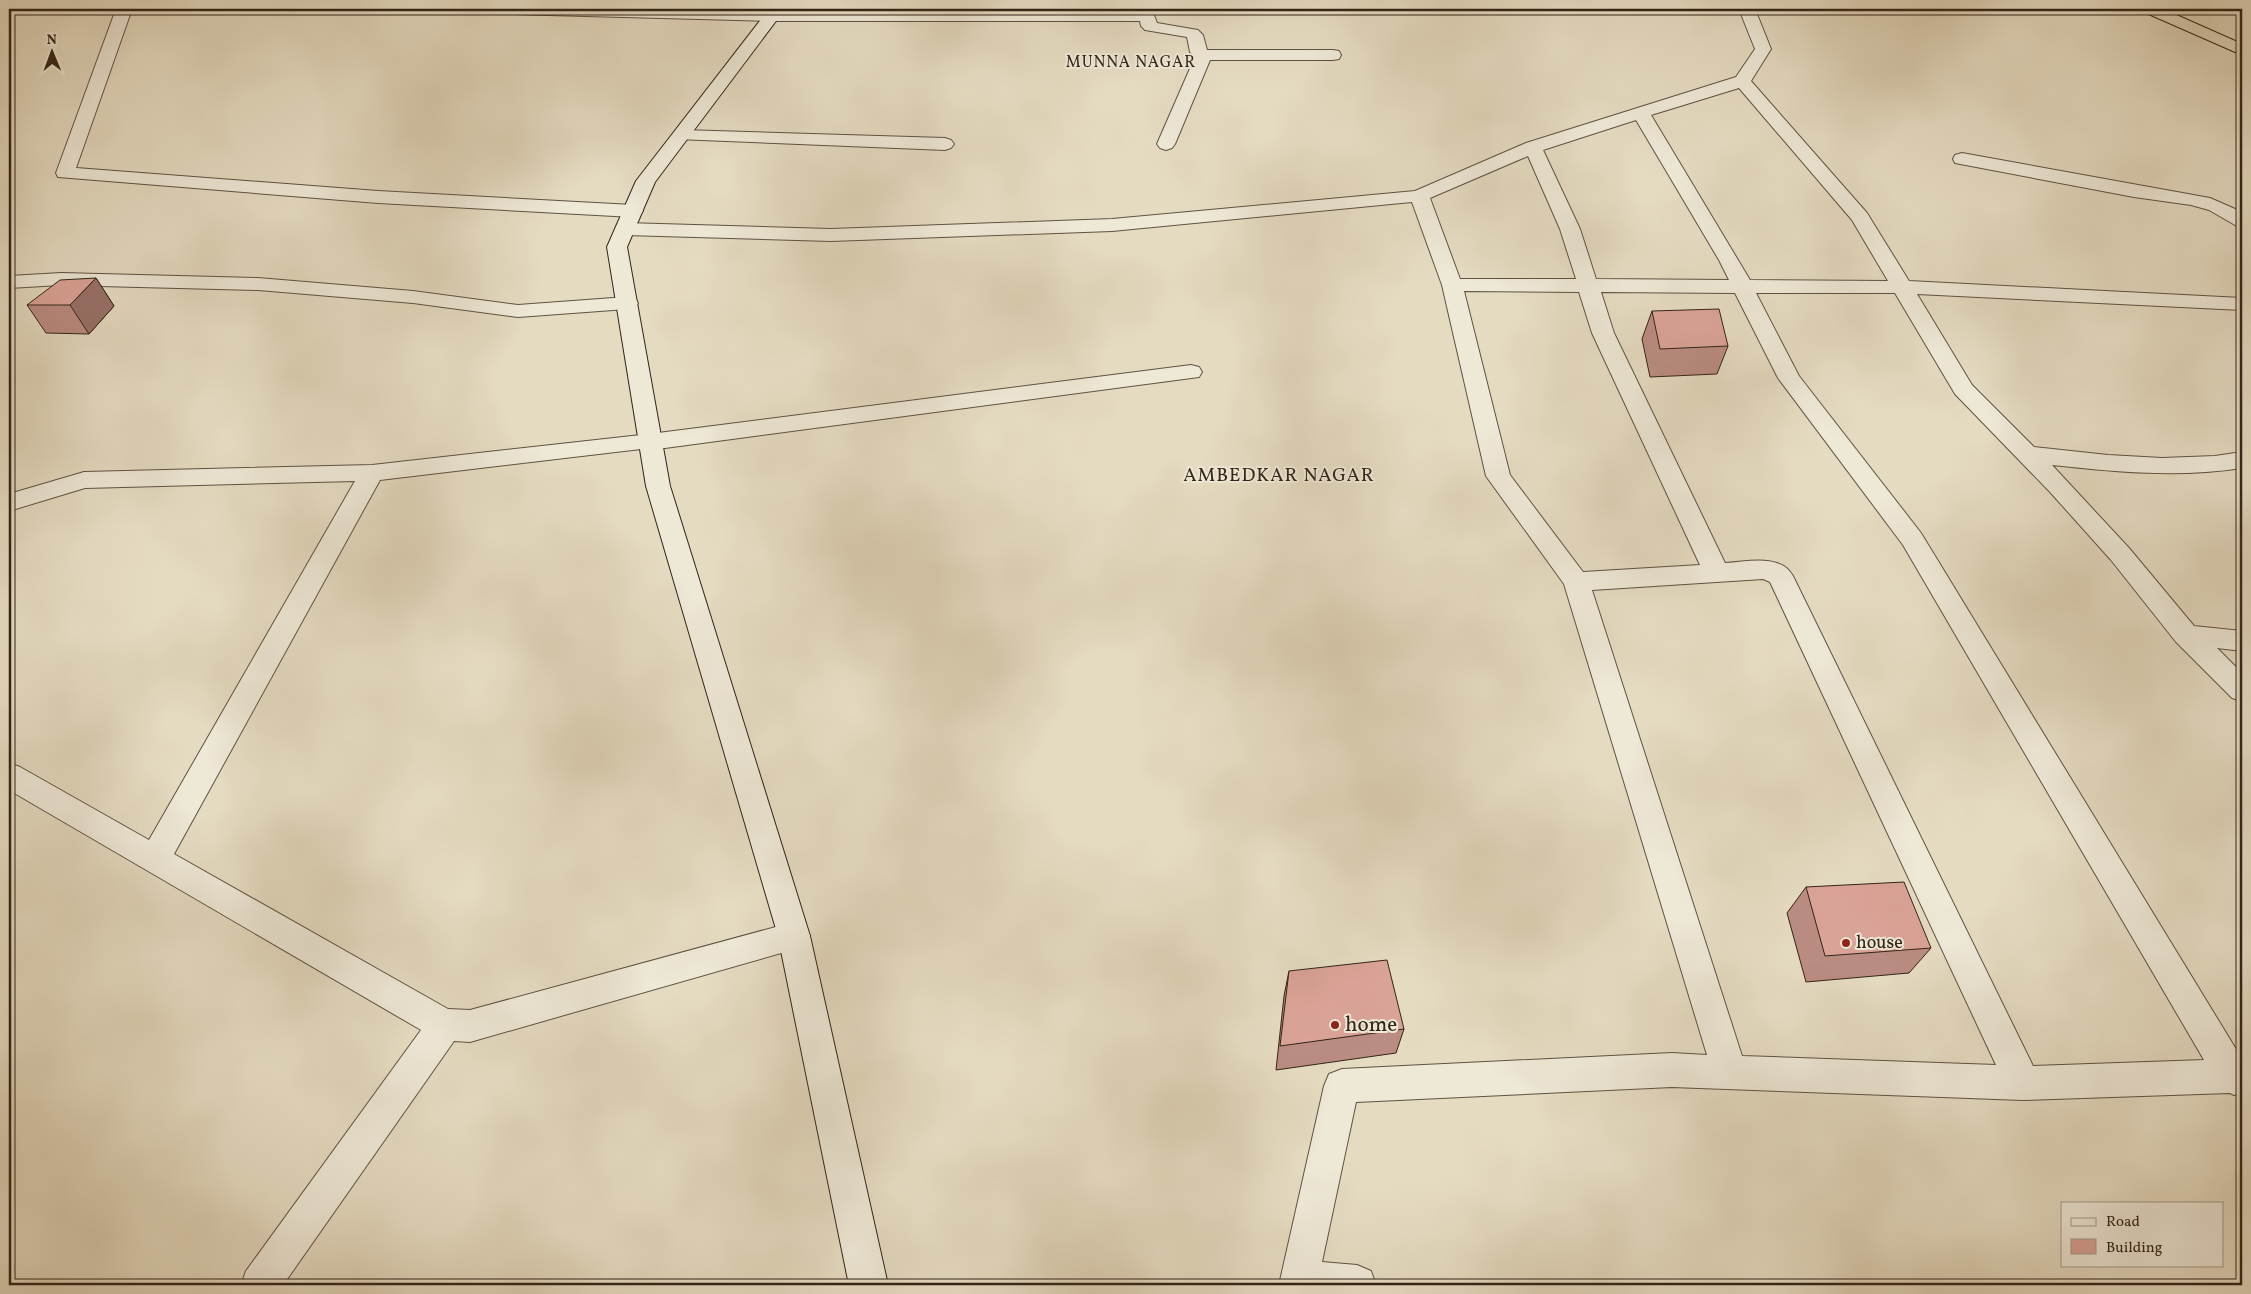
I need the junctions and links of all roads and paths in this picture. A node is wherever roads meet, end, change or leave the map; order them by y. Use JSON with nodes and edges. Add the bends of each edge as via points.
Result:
{"nodes":[{"id":1,"x":124,"y":9,"type":"edge"},
{"id":2,"x":511,"y":9,"type":"edge"},
{"id":3,"x":1747,"y":9,"type":"edge"},
{"id":4,"x":2150,"y":9,"type":"edge"},
{"id":5,"x":774,"y":12,"type":"edge"},
{"id":6,"x":2242,"y":50,"type":"edge"},
{"id":7,"x":1334,"y":55,"type":"dead end"},
{"id":8,"x":1204,"y":56,"type":"junction"},
{"id":9,"x":1742,"y":81,"type":"junction"},
{"id":10,"x":1641,"y":113,"type":"junction"},
{"id":11,"x":682,"y":135,"type":"junction"},
{"id":12,"x":945,"y":144,"type":"dead end"},
{"id":13,"x":1166,"y":144,"type":"dead end"},
{"id":14,"x":1533,"y":147,"type":"junction"},
{"id":15,"x":1962,"y":159,"type":"dead end"},
{"id":16,"x":1419,"y":196,"type":"junction"},
{"id":17,"x":629,"y":220,"type":"junction"},
{"id":18,"x":2242,"y":221,"type":"edge"},
{"id":19,"x":9,"y":282,"type":"edge"},
{"id":20,"x":1588,"y":284,"type":"junction"},
{"id":21,"x":1742,"y":284,"type":"junction"},
{"id":22,"x":1452,"y":285,"type":"junction"},
{"id":23,"x":1902,"y":287,"type":"junction"},
{"id":24,"x":627,"y":303,"type":"junction"},
{"id":25,"x":2242,"y":304,"type":"edge"},
{"id":26,"x":1191,"y":372,"type":"dead end"},
{"id":27,"x":650,"y":442,"type":"junction"},
{"id":28,"x":2027,"y":454,"type":"junction"},
{"id":29,"x":2242,"y":460,"type":"edge"},
{"id":30,"x":372,"y":473,"type":"junction"},
{"id":31,"x":9,"y":503,"type":"edge"},
{"id":32,"x":1717,"y":574,"type":"junction"},
{"id":33,"x":1576,"y":582,"type":"junction"},
{"id":34,"x":2186,"y":635,"type":"junction"},
{"id":35,"x":2242,"y":641,"type":"edge"},
{"id":36,"x":2242,"y":690,"type":"edge"},
{"id":37,"x":9,"y":775,"type":"edge"},
{"id":38,"x":155,"y":859,"type":"junction"},
{"id":39,"x":794,"y":936,"type":"junction"},
{"id":40,"x":445,"y":1024,"type":"junction"},
{"id":41,"x":1730,"y":1072,"type":"junction"},
{"id":42,"x":2238,"y":1077,"type":"edge"},
{"id":43,"x":2022,"y":1083,"type":"junction"},
{"id":44,"x":271,"y":1270,"type":"edge"},
{"id":45,"x":1299,"y":1282,"type":"edge"},
{"id":46,"x":869,"y":1285,"type":"edge"},
{"id":47,"x":1357,"y":1285,"type":"edge"}],
"edges":[{"from":1,"to":17,"type":"street","via":[[65,174],[378,197]]},
{"from":2,"to":5,"type":"street"},
{"from":3,"to":9,"type":"street","via":[[1763,48]]},
{"from":4,"to":6,"type":"highway"},
{"from":5,"to":8,"type":"street","via":[[1143,16],[1148,18],[1151,27],[1192,33],[1198,52]]},
{"from":5,"to":11,"type":"street"},
{"from":7,"to":8,"type":"street"},
{"from":8,"to":13,"type":"street"},
{"from":9,"to":10,"type":"street"},
{"from":9,"to":23,"type":"street","via":[[1860,217]]},
{"from":10,"to":14,"type":"street"},
{"from":10,"to":21,"type":"street"},
{"from":11,"to":12,"type":"street"},
{"from":11,"to":17,"type":"street","via":[[646,181]]},
{"from":14,"to":16,"type":"street"},
{"from":14,"to":20,"type":"street","via":[[1570,229]]},
{"from":15,"to":18,"type":"street","via":[[2145,193],[2207,201]]},
{"from":16,"to":17,"type":"street","via":[[1112,225],[831,234]]},
{"from":16,"to":22,"type":"street"},
{"from":17,"to":24,"type":"street","via":[[617,247]]},
{"from":19,"to":24,"type":"street","via":[[60,279],[258,284],[414,297],[518,311]]},
{"from":20,"to":21,"type":"street"},
{"from":20,"to":22,"type":"street"},
{"from":20,"to":32,"type":"street","via":[[1603,333]]},
{"from":21,"to":23,"type":"street"},
{"from":21,"to":42,"type":"street","via":[[1789,378],[1912,539]]},
{"from":22,"to":33,"type":"street","via":[[1498,476]]},
{"from":23,"to":25,"type":"street"},
{"from":23,"to":28,"type":"street","via":[[1963,389]]},
{"from":24,"to":27,"type":"street"},
{"from":26,"to":27,"type":"street"},
{"from":27,"to":30,"type":"street"},
{"from":27,"to":39,"type":"street","via":[[658,486]]},
{"from":28,"to":29,"type":"street","via":[[2177,468]]},
{"from":28,"to":34,"type":"street","via":[[2120,554]]},
{"from":30,"to":31,"type":"street","via":[[84,480]]},
{"from":30,"to":38,"type":"street"},
{"from":32,"to":33,"type":"street"},
{"from":32,"to":43,"type":"street","via":[[1763,570],[1780,576]]},
{"from":33,"to":41,"type":"street"},
{"from":34,"to":35,"type":"street"},
{"from":34,"to":36,"type":"street"},
{"from":37,"to":38,"type":"street"},
{"from":38,"to":40,"type":"street"},
{"from":39,"to":40,"type":"street","via":[[470,1026]]},
{"from":39,"to":46,"type":"street"},
{"from":40,"to":44,"type":"street"},
{"from":41,"to":43,"type":"street"},
{"from":41,"to":45,"type":"street","via":[[1672,1070],[1342,1086]]},
{"from":42,"to":43,"type":"street"},
{"from":45,"to":47,"type":"street"}]}
